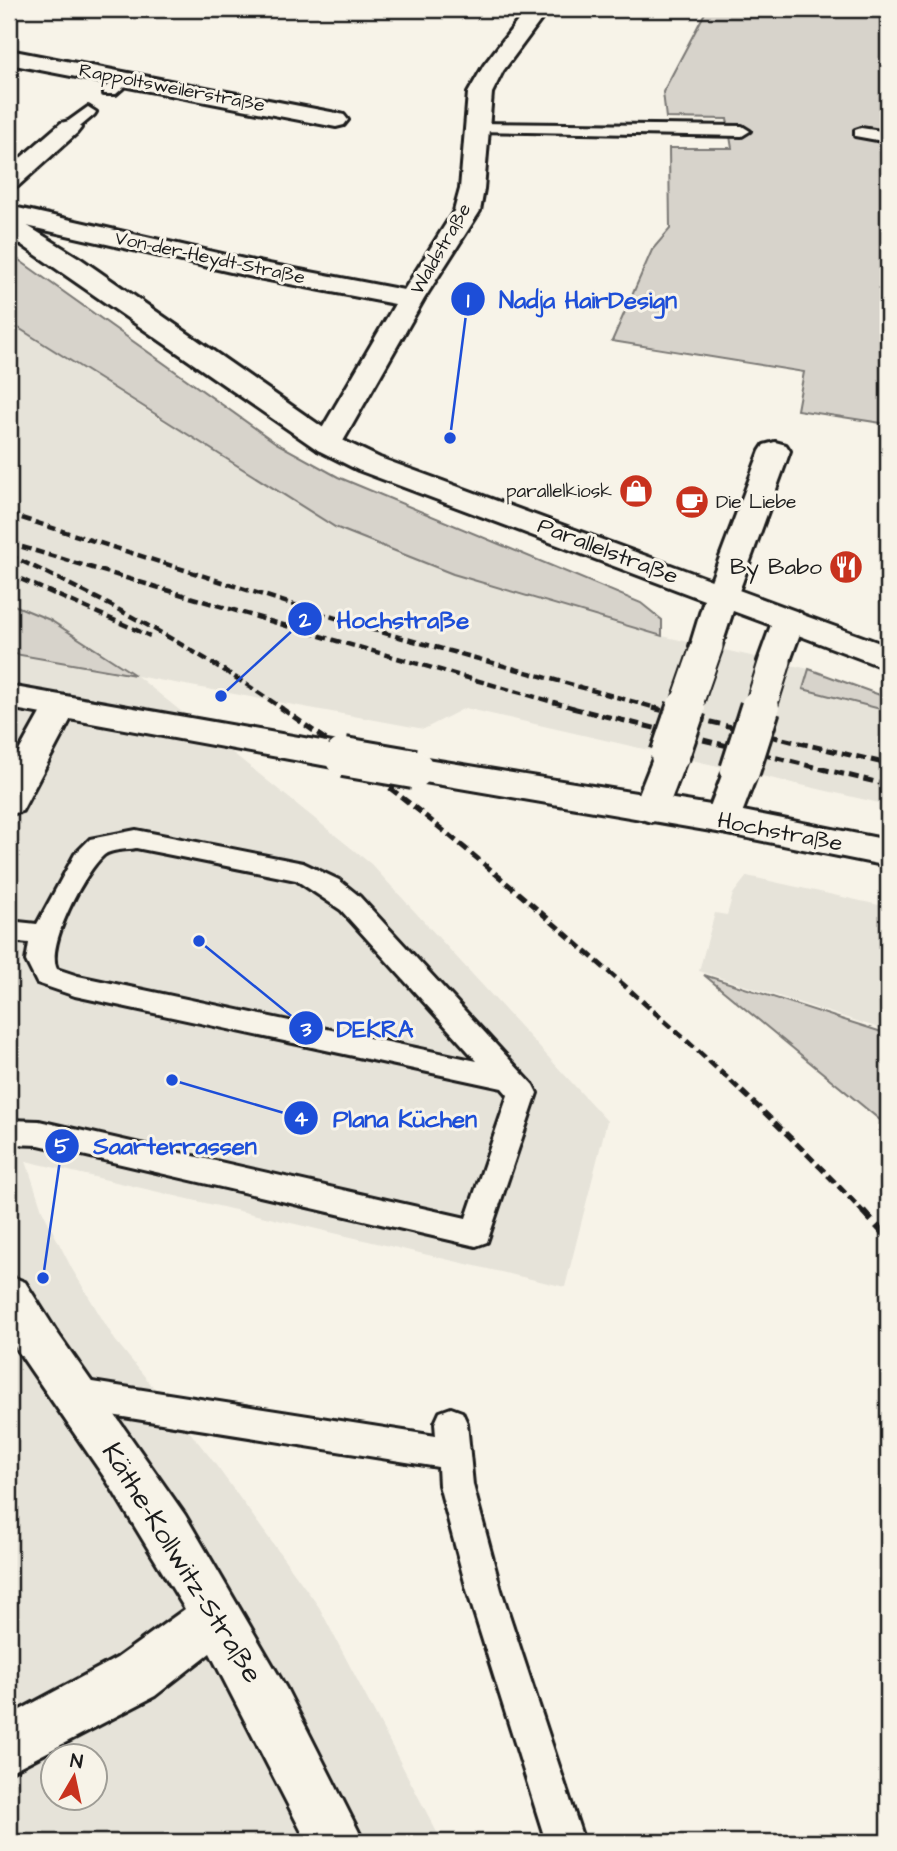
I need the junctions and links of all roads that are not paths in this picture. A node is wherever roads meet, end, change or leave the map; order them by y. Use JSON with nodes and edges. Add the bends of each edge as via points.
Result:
{"nodes":[{"id":1,"x":538,"y":9,"type":"edge"},
{"id":2,"x":9,"y":57,"type":"edge"},
{"id":3,"x":88,"y":112,"type":"dead end"},
{"id":4,"x":336,"y":120,"type":"dead end"},
{"id":5,"x":69,"y":128,"type":"joint"},
{"id":6,"x":478,"y":128,"type":"junction"},
{"id":7,"x":742,"y":131,"type":"dead end"},
{"id":8,"x":861,"y":133,"type":"dead end"},
{"id":9,"x":888,"y":137,"type":"edge"},
{"id":10,"x":9,"y":181,"type":"edge"},
{"id":11,"x":9,"y":214,"type":"edge"},
{"id":12,"x":9,"y":225,"type":"edge"},
{"id":13,"x":411,"y":299,"type":"junction"},
{"id":14,"x":328,"y":444,"type":"junction"},
{"id":15,"x":775,"y":451,"type":"dead end"},
{"id":16,"x":722,"y":594,"type":"junction"},
{"id":17,"x":789,"y":620,"type":"junction"},
{"id":18,"x":888,"y":658,"type":"edge"},
{"id":19,"x":9,"y":698,"type":"edge"},
{"id":20,"x":61,"y":707,"type":"junction"},
{"id":21,"x":9,"y":802,"type":"edge"},
{"id":22,"x":650,"y":809,"type":"junction"},
{"id":23,"x":723,"y":820,"type":"junction"},
{"id":24,"x":888,"y":853,"type":"edge"},
{"id":25,"x":9,"y":931,"type":"edge"},
{"id":26,"x":44,"y":934,"type":"junction"},
{"id":27,"x":510,"y":1079,"type":"junction"},
{"id":28,"x":9,"y":1132,"type":"edge"},
{"id":29,"x":9,"y":1296,"type":"edge"},
{"id":30,"x":73,"y":1394,"type":"junction"},
{"id":31,"x":451,"y":1439,"type":"joint"},
{"id":32,"x":218,"y":1616,"type":"junction"},
{"id":33,"x":9,"y":1745,"type":"edge"},
{"id":34,"x":336,"y":1842,"type":"edge"},
{"id":35,"x":565,"y":1842,"type":"edge"}],
"edges":[{"from":1,"to":6,"type":"street","name":"Waldstraße","via":[[485,82]]},
{"from":2,"to":4,"type":"street","name":"Rappoltsweilerstraße","via":[[118,85]]},
{"from":3,"to":5,"type":"lane"},
{"from":5,"to":10,"type":"street"},
{"from":6,"to":7,"type":"lane"},
{"from":6,"to":13,"type":"street","name":"Waldstraße","via":[[467,211]]},
{"from":8,"to":9,"type":"lane"},
{"from":11,"to":13,"type":"street","name":"Von-der-Heydt-Straße","via":[[253,270]]},
{"from":12,"to":14,"type":"street"},
{"from":13,"to":14,"type":"street","name":"Waldstraße"},
{"from":14,"to":16,"type":"street","name":"Parallelstraße","via":[[369,464]]},
{"from":15,"to":16,"type":"street"},
{"from":16,"to":17,"type":"street","name":"Parallelstraße"},
{"from":16,"to":22,"type":"street","bridge":true},
{"from":17,"to":18,"type":"street","name":"Parallelstraße"},
{"from":17,"to":23,"type":"street","bridge":true},
{"from":19,"to":20,"type":"street","name":"Hochstraße"},
{"from":20,"to":21,"type":"street"},
{"from":20,"to":22,"type":"street","name":"Hochstraße","bridge":true},
{"from":22,"to":23,"type":"street","name":"Hochstraße"},
{"from":23,"to":24,"type":"street","name":"Hochstraße"},
{"from":25,"to":26,"type":"lane"},
{"from":26,"to":27,"type":"lane","via":[[40,961],[47,976],[75,986]]},
{"from":26,"to":27,"type":"lane","via":[[84,860],[99,845],[136,839],[303,872],[350,903]]},
{"from":27,"to":28,"type":"lane","via":[[523,1093],[476,1233],[39,1133]]},
{"from":29,"to":30,"type":"street","name":"Käthe-Kollwitz-Straße","via":[[31,1337]]},
{"from":30,"to":31,"type":"lane"},
{"from":30,"to":32,"type":"street","name":"Käthe-Kollwitz-Straße","via":[[138,1486]]},
{"from":31,"to":35,"type":"lane","via":[[456,1485],[484,1590]]},
{"from":32,"to":33,"type":"street","via":[[136,1677]]},
{"from":32,"to":34,"type":"street","name":"Käthe-Kollwitz-Straße","via":[[276,1719]]}]}
